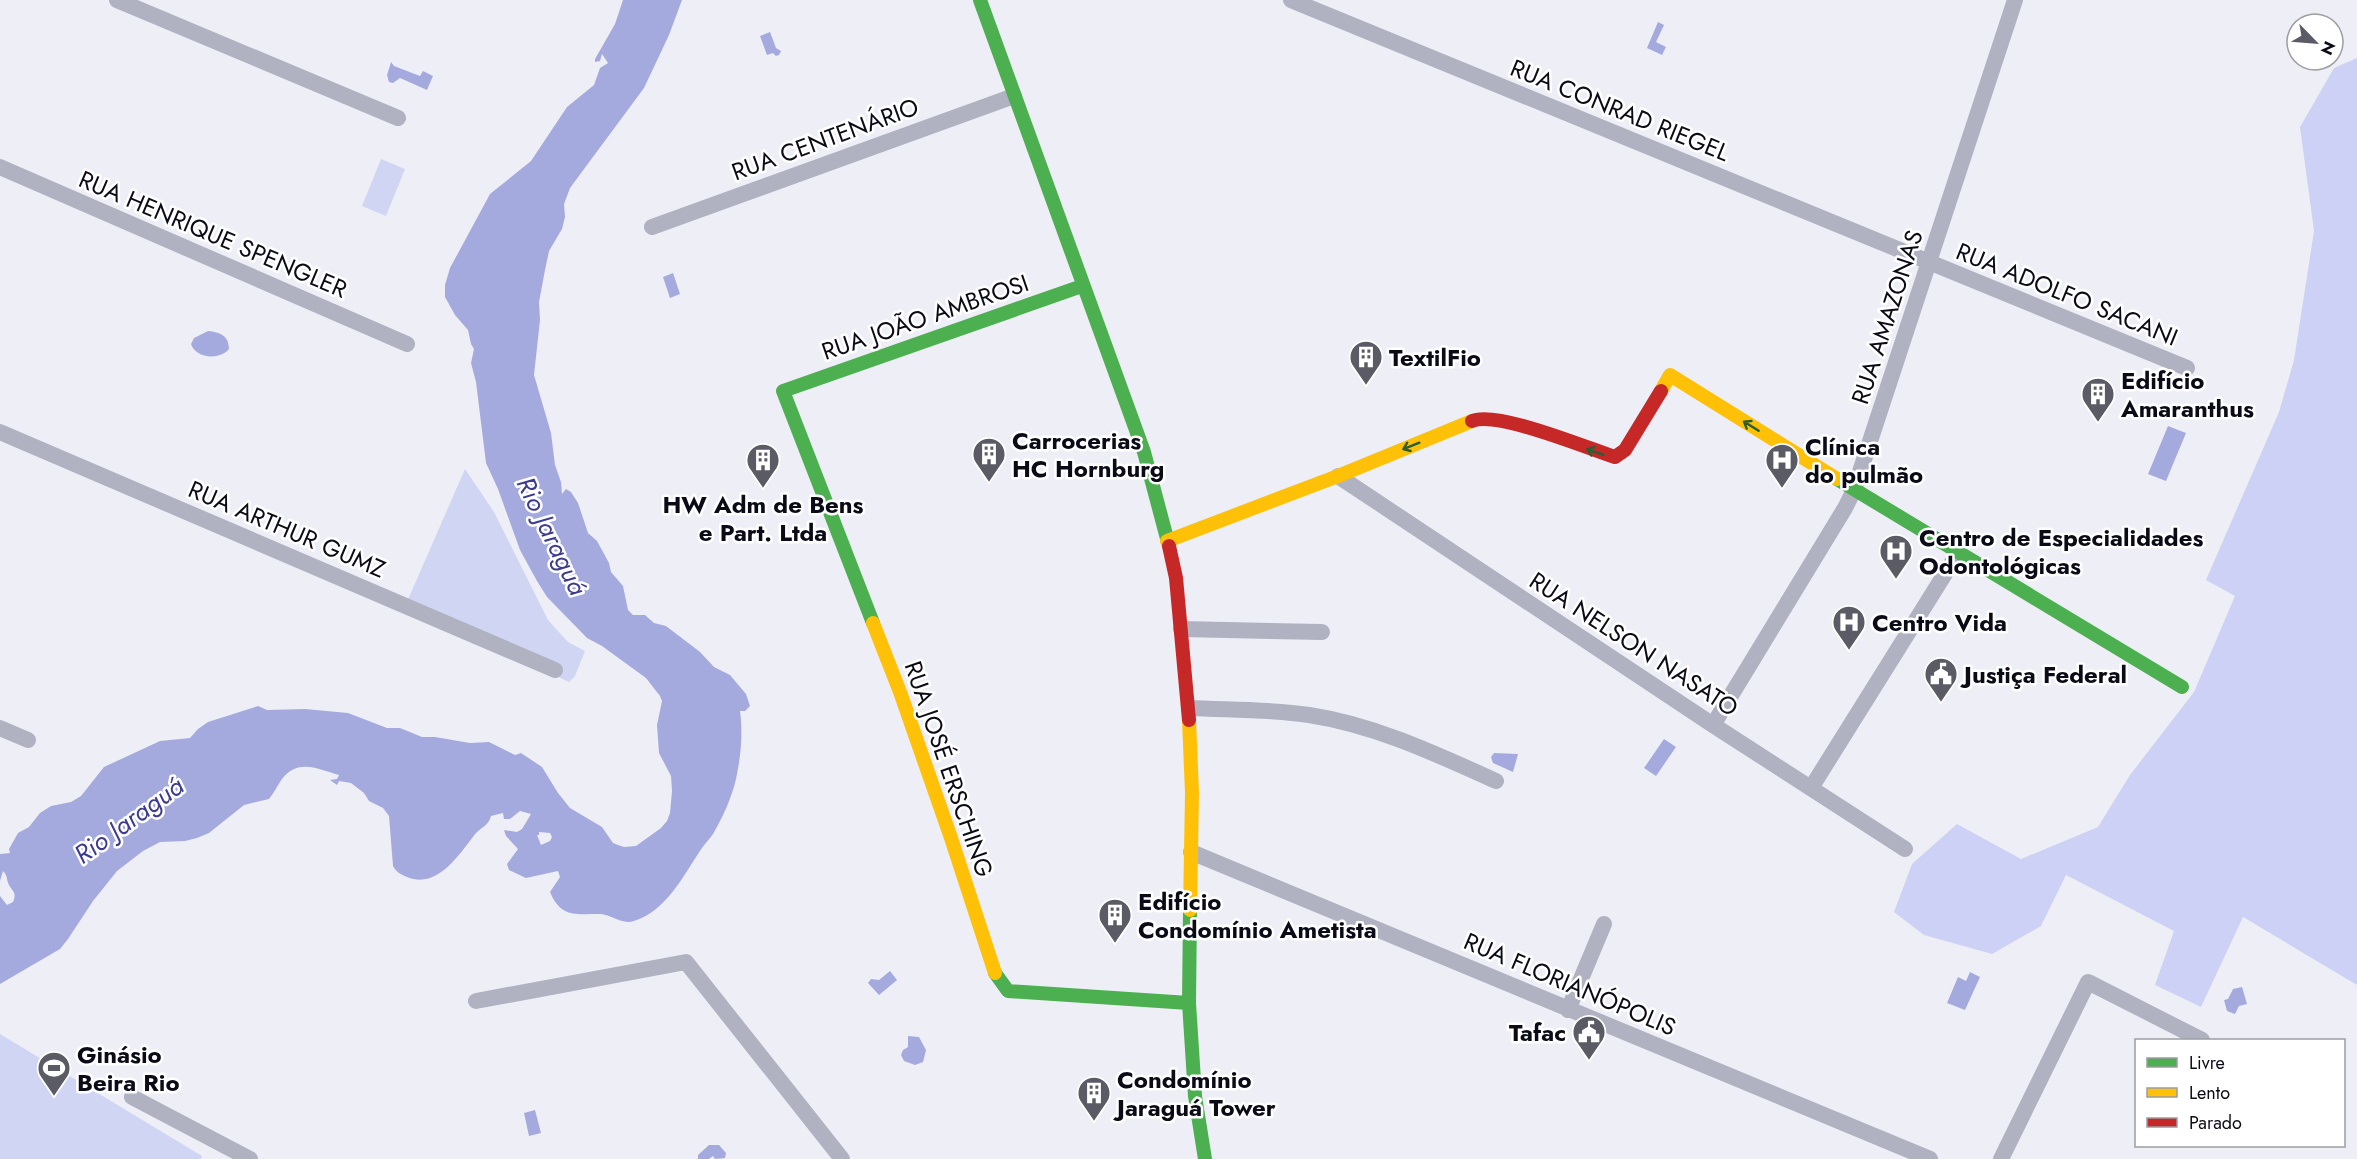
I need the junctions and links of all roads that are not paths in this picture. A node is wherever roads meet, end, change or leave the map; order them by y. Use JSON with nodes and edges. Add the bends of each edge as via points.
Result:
{"nodes":[{"id":1,"x":117,"y":0,"type":"edge"},
{"id":2,"x":980,"y":0,"type":"edge"},
{"id":3,"x":1291,"y":0,"type":"edge"},
{"id":4,"x":2015,"y":0,"type":"edge"},
{"id":5,"x":1014,"y":96,"type":"junction"},
{"id":6,"x":398,"y":118,"type":"dead end"},
{"id":7,"x":0,"y":167,"type":"edge"},
{"id":8,"x":652,"y":227,"type":"dead end"},
{"id":9,"x":1929,"y":264,"type":"junction"},
{"id":10,"x":1082,"y":286,"type":"junction"},
{"id":11,"x":407,"y":344,"type":"dead end"},
{"id":12,"x":2187,"y":368,"type":"dead end"},
{"id":13,"x":783,"y":391,"type":"joint"},
{"id":14,"x":0,"y":432,"type":"edge"},
{"id":15,"x":1338,"y":476,"type":"junction"},
{"id":16,"x":1854,"y":490,"type":"junction"},
{"id":17,"x":1167,"y":541,"type":"junction"},
{"id":18,"x":1958,"y":553,"type":"junction"},
{"id":19,"x":1181,"y":629,"type":"junction"},
{"id":20,"x":1323,"y":632,"type":"dead end"},
{"id":21,"x":555,"y":670,"type":"dead end"},
{"id":22,"x":2182,"y":687,"type":"dead end"},
{"id":23,"x":1189,"y":708,"type":"junction"},
{"id":24,"x":1713,"y":725,"type":"junction"},
{"id":25,"x":0,"y":728,"type":"edge"},
{"id":26,"x":28,"y":740,"type":"dead end"},
{"id":27,"x":1496,"y":781,"type":"dead end"},
{"id":28,"x":1811,"y":788,"type":"junction"},
{"id":29,"x":1905,"y":849,"type":"dead end"},
{"id":30,"x":1191,"y":852,"type":"junction"},
{"id":31,"x":1604,"y":924,"type":"dead end"},
{"id":32,"x":476,"y":1000,"type":"dead end"},
{"id":33,"x":1189,"y":1003,"type":"junction"},
{"id":34,"x":1568,"y":1010,"type":"junction"},
{"id":35,"x":2198,"y":1039,"type":"edge"},
{"id":36,"x":132,"y":1097,"type":"dead end"},
{"id":37,"x":250,"y":1159,"type":"edge"},
{"id":38,"x":842,"y":1159,"type":"edge"},
{"id":39,"x":1205,"y":1159,"type":"edge"},
{"id":40,"x":1930,"y":1159,"type":"edge"},
{"id":41,"x":2001,"y":1159,"type":"edge"}],
"edges":[{"from":1,"to":6,"type":"street"},
{"from":2,"to":5,"type":"street"},
{"from":3,"to":9,"type":"street","name":"RUA CONRAD RIEGEL"},
{"from":4,"to":9,"type":"street","name":"RUA AMAZONAS"},
{"from":5,"to":8,"type":"street","name":"RUA CENTENÁRIO"},
{"from":5,"to":10,"type":"street"},
{"from":7,"to":11,"type":"street","name":"RUA HENRIQUE SPENGLER"},
{"from":9,"to":12,"type":"street","name":"RUA ADOLFO SACANI"},
{"from":9,"to":16,"type":"street","name":"RUA AMAZONAS"},
{"from":10,"to":13,"type":"street","name":"RUA JOÃO AMBROSI"},
{"from":10,"to":17,"type":"street","via":[[1144,452]]},
{"from":13,"to":33,"type":"street","name":"RUA JOSÉ ERSCHING","via":[[900,692],[993,971],[1008,991]]},
{"from":14,"to":21,"type":"street","name":"RUA ARTHUR GUMZ"},
{"from":16,"to":15,"type":"street","one_way":true,"via":[[1670,375],[1625,450],[1615,457],[1516,424],[1478,418]]},
{"from":15,"to":17,"type":"street"},
{"from":15,"to":24,"type":"street","name":"RUA NELSON NASATO"},
{"from":16,"to":18,"type":"street"},
{"from":16,"to":24,"type":"street","name":"RUA AMAZONAS"},
{"from":17,"to":19,"type":"street","via":[[1176,578]]},
{"from":18,"to":22,"type":"street"},
{"from":18,"to":28,"type":"street"},
{"from":19,"to":20,"type":"street"},
{"from":19,"to":23,"type":"street"},
{"from":23,"to":27,"type":"street","via":[[1308,715],[1347,723],[1402,740]]},
{"from":23,"to":30,"type":"street"},
{"from":24,"to":28,"type":"street","name":"RUA NELSON NASATO"},
{"from":25,"to":26,"type":"street"},
{"from":28,"to":29,"type":"street","name":"RUA NELSON NASATO"},
{"from":30,"to":33,"type":"street"},
{"from":30,"to":34,"type":"street","name":"RUA FLORIANÓPOLIS"},
{"from":31,"to":34,"type":"street"},
{"from":32,"to":38,"type":"street","via":[[686,962]]},
{"from":33,"to":39,"type":"street","via":[[1194,1096]]},
{"from":34,"to":40,"type":"street","name":"RUA FLORIANÓPOLIS"},
{"from":35,"to":41,"type":"street","via":[[2088,982]]},
{"from":36,"to":37,"type":"street"}]}
